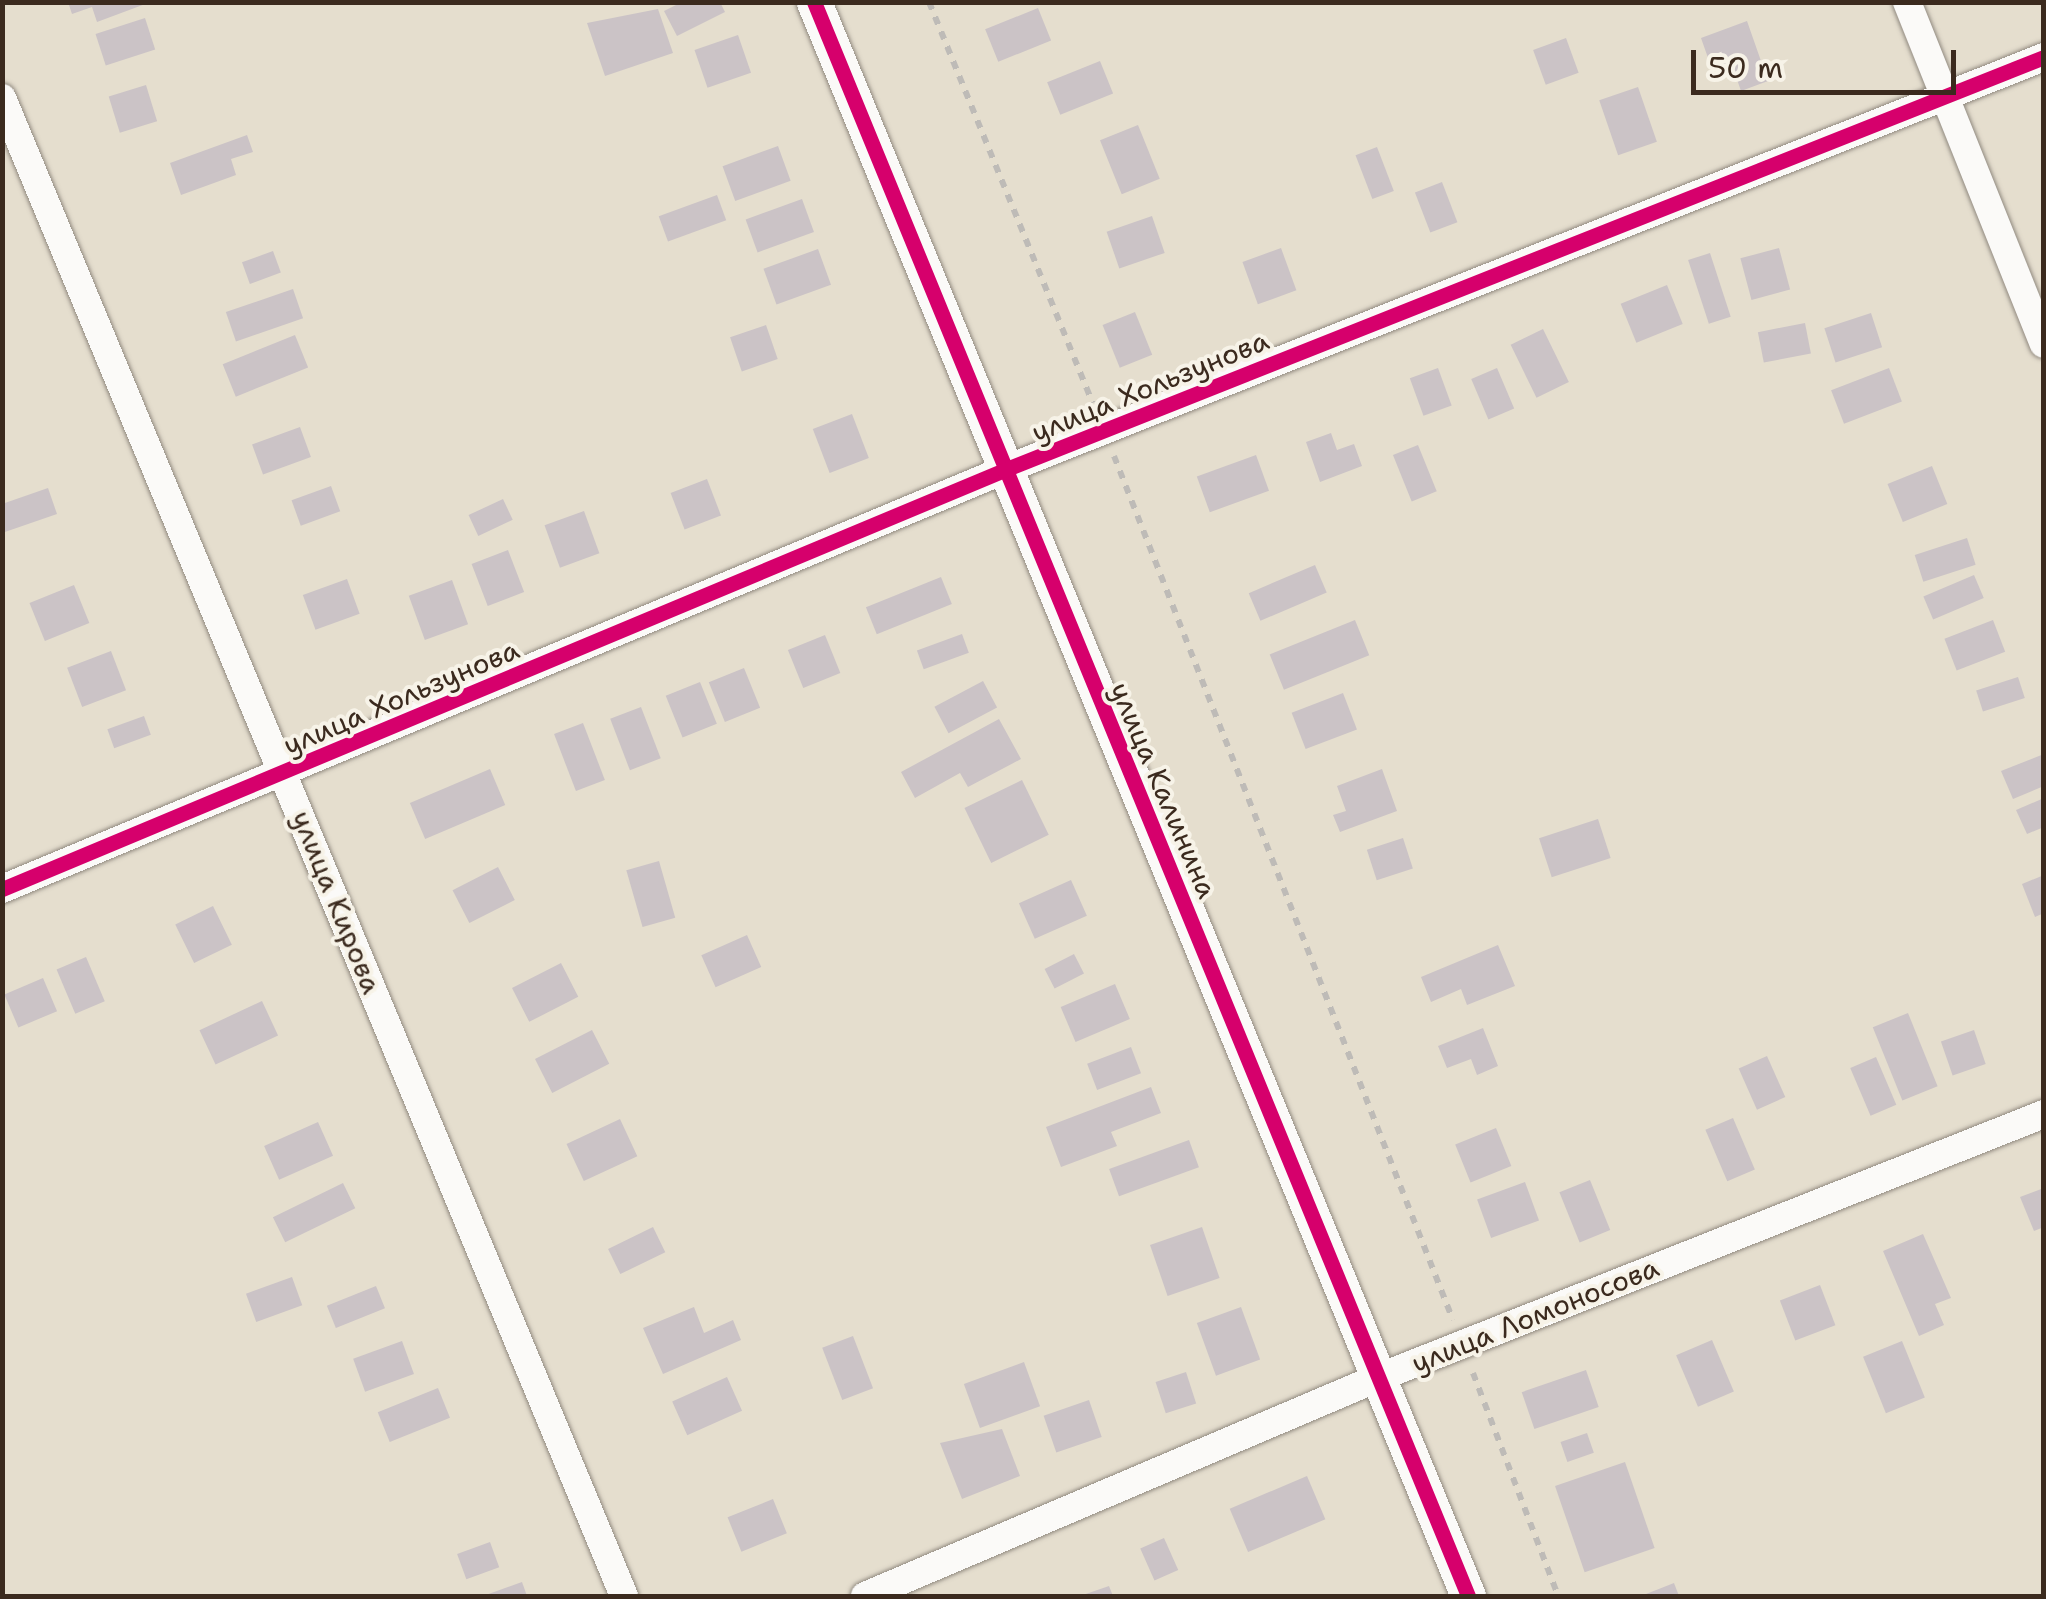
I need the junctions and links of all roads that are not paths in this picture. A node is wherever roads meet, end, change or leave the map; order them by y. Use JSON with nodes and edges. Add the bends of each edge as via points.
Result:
{"nodes":[{"id":1,"x":814,"y":2,"type":"edge"},
{"id":2,"x":1907,"y":2,"type":"edge"},
{"id":3,"x":2044,"y":57,"type":"edge"},
{"id":4,"x":2,"y":98,"type":"edge"},
{"id":5,"x":1944,"y":98,"type":"junction"},
{"id":6,"x":2044,"y":344,"type":"edge"},
{"id":7,"x":1004,"y":470,"type":"junction"},
{"id":8,"x":284,"y":774,"type":"junction"},
{"id":9,"x":2,"y":889,"type":"edge"},
{"id":10,"x":2044,"y":1114,"type":"edge"},
{"id":11,"x":1380,"y":1376,"type":"junction"},
{"id":12,"x":624,"y":1596,"type":"edge"},
{"id":13,"x":866,"y":1596,"type":"edge"},
{"id":14,"x":1468,"y":1596,"type":"edge"}],
"edges":[{"from":1,"to":7,"type":"street","name":"улица Калинина"},
{"from":2,"to":5,"type":"street"},
{"from":3,"to":5,"type":"street","name":"улица Хользунова"},
{"from":4,"to":8,"type":"street","name":"улица Кирова"},
{"from":5,"to":6,"type":"street"},
{"from":5,"to":7,"type":"street","name":"улица Хользунова"},
{"from":7,"to":8,"type":"street","name":"улица Хользунова"},
{"from":7,"to":11,"type":"street","name":"улица Калинина"},
{"from":8,"to":9,"type":"street","name":"улица Хользунова"},
{"from":8,"to":12,"type":"street","name":"улица Кирова"},
{"from":10,"to":11,"type":"street","name":"улица Ломоносова"},
{"from":11,"to":13,"type":"street","name":"улица Ломоносова"},
{"from":11,"to":14,"type":"street","name":"улица Калинина"}]}
